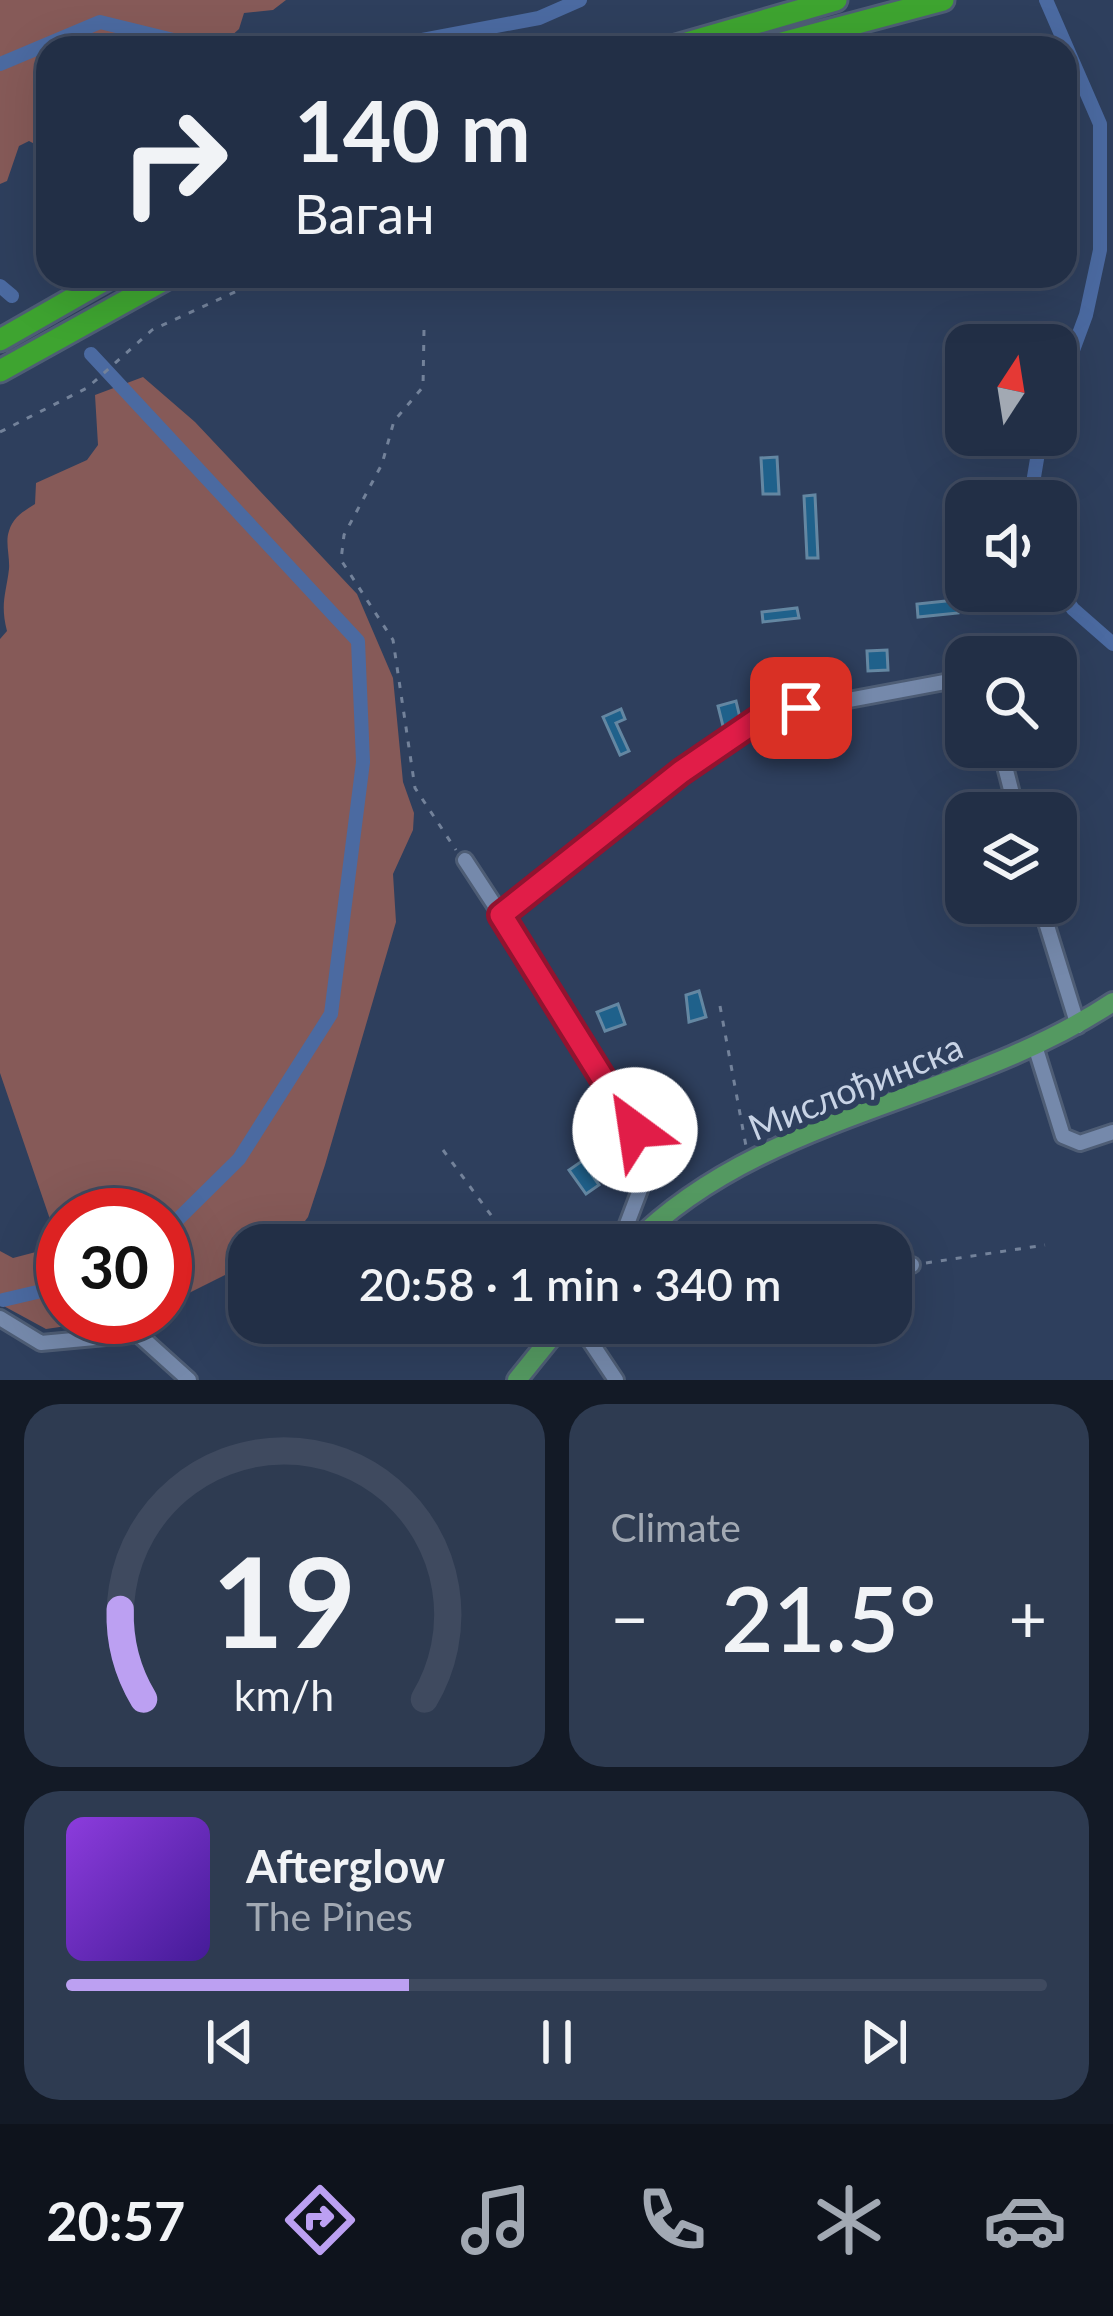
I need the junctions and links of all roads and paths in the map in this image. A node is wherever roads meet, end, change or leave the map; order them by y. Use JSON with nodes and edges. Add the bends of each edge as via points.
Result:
{"nodes":[{"id":1,"x":836,"y":0,"type":"edge"},
{"id":2,"x":944,"y":0,"type":"edge"},
{"id":3,"x":711,"y":36,"type":"edge"},
{"id":4,"x":808,"y":36,"type":"edge"},
{"id":5,"x":91,"y":288,"type":"edge"},
{"id":6,"x":149,"y":288,"type":"edge"},
{"id":7,"x":244,"y":288,"type":"edge"},
{"id":8,"x":424,"y":330,"type":"dead end"},
{"id":9,"x":0,"y":340,"type":"edge"},
{"id":10,"x":0,"y":370,"type":"edge"},
{"id":11,"x":0,"y":432,"type":"edge"},
{"id":12,"x":945,"y":682,"type":"edge"},
{"id":13,"x":464,"y":860,"type":"joint"},
{"id":14,"x":501,"y":915,"type":"junction"},
{"id":15,"x":1046,"y":924,"type":"edge"},
{"id":16,"x":1113,"y":1002,"type":"edge"},
{"id":17,"x":720,"y":1006,"type":"dead end"},
{"id":18,"x":1078,"y":1026,"type":"junction"},
{"id":19,"x":1036,"y":1049,"type":"junction"},
{"id":20,"x":1113,"y":1132,"type":"edge"},
{"id":21,"x":443,"y":1150,"type":"dead end"},
{"id":22,"x":749,"y":1163,"type":"junction"},
{"id":23,"x":498,"y":1224,"type":"edge"},
{"id":24,"x":627,"y":1224,"type":"edge"},
{"id":25,"x":655,"y":1224,"type":"edge"},
{"id":26,"x":1045,"y":1245,"type":"dead end"},
{"id":27,"x":912,"y":1265,"type":"edge"},
{"id":28,"x":0,"y":1318,"type":"edge"},
{"id":29,"x":546,"y":1344,"type":"edge"},
{"id":30,"x":592,"y":1344,"type":"edge"},
{"id":31,"x":189,"y":1380,"type":"edge"},
{"id":32,"x":517,"y":1380,"type":"edge"},
{"id":33,"x":616,"y":1380,"type":"edge"}],
"edges":[{"from":1,"to":3,"type":"highway"},
{"from":2,"to":4,"type":"highway"},
{"from":5,"to":9,"type":"highway"},
{"from":6,"to":10,"type":"highway"},
{"from":7,"to":11,"type":"path","via":[[152,330],[87,388]]},
{"from":8,"to":13,"type":"path","via":[[423,387],[394,422],[382,464],[344,535],[341,560],[393,640],[416,788]]},
{"from":12,"to":14,"type":"street","via":[[763,716]]},
{"from":13,"to":14,"type":"street"},
{"from":14,"to":24,"type":"street","via":[[635,1130],[646,1174]]},
{"from":15,"to":18,"type":"street"},
{"from":16,"to":18,"type":"main road","name":"Мислођинска"},
{"from":17,"to":22,"type":"path"},
{"from":18,"to":19,"type":"main road","name":"Мислођинска"},
{"from":19,"to":20,"type":"street","via":[[1063,1136],[1079,1143]]},
{"from":19,"to":22,"type":"main road","name":"Мислођинска"},
{"from":21,"to":23,"type":"path"},
{"from":22,"to":25,"type":"main road","name":"Мислођинска"},
{"from":26,"to":27,"type":"path"},
{"from":28,"to":31,"type":"street","via":[[40,1342],[138,1334]]},
{"from":29,"to":32,"type":"main road"},
{"from":30,"to":33,"type":"street"}]}
